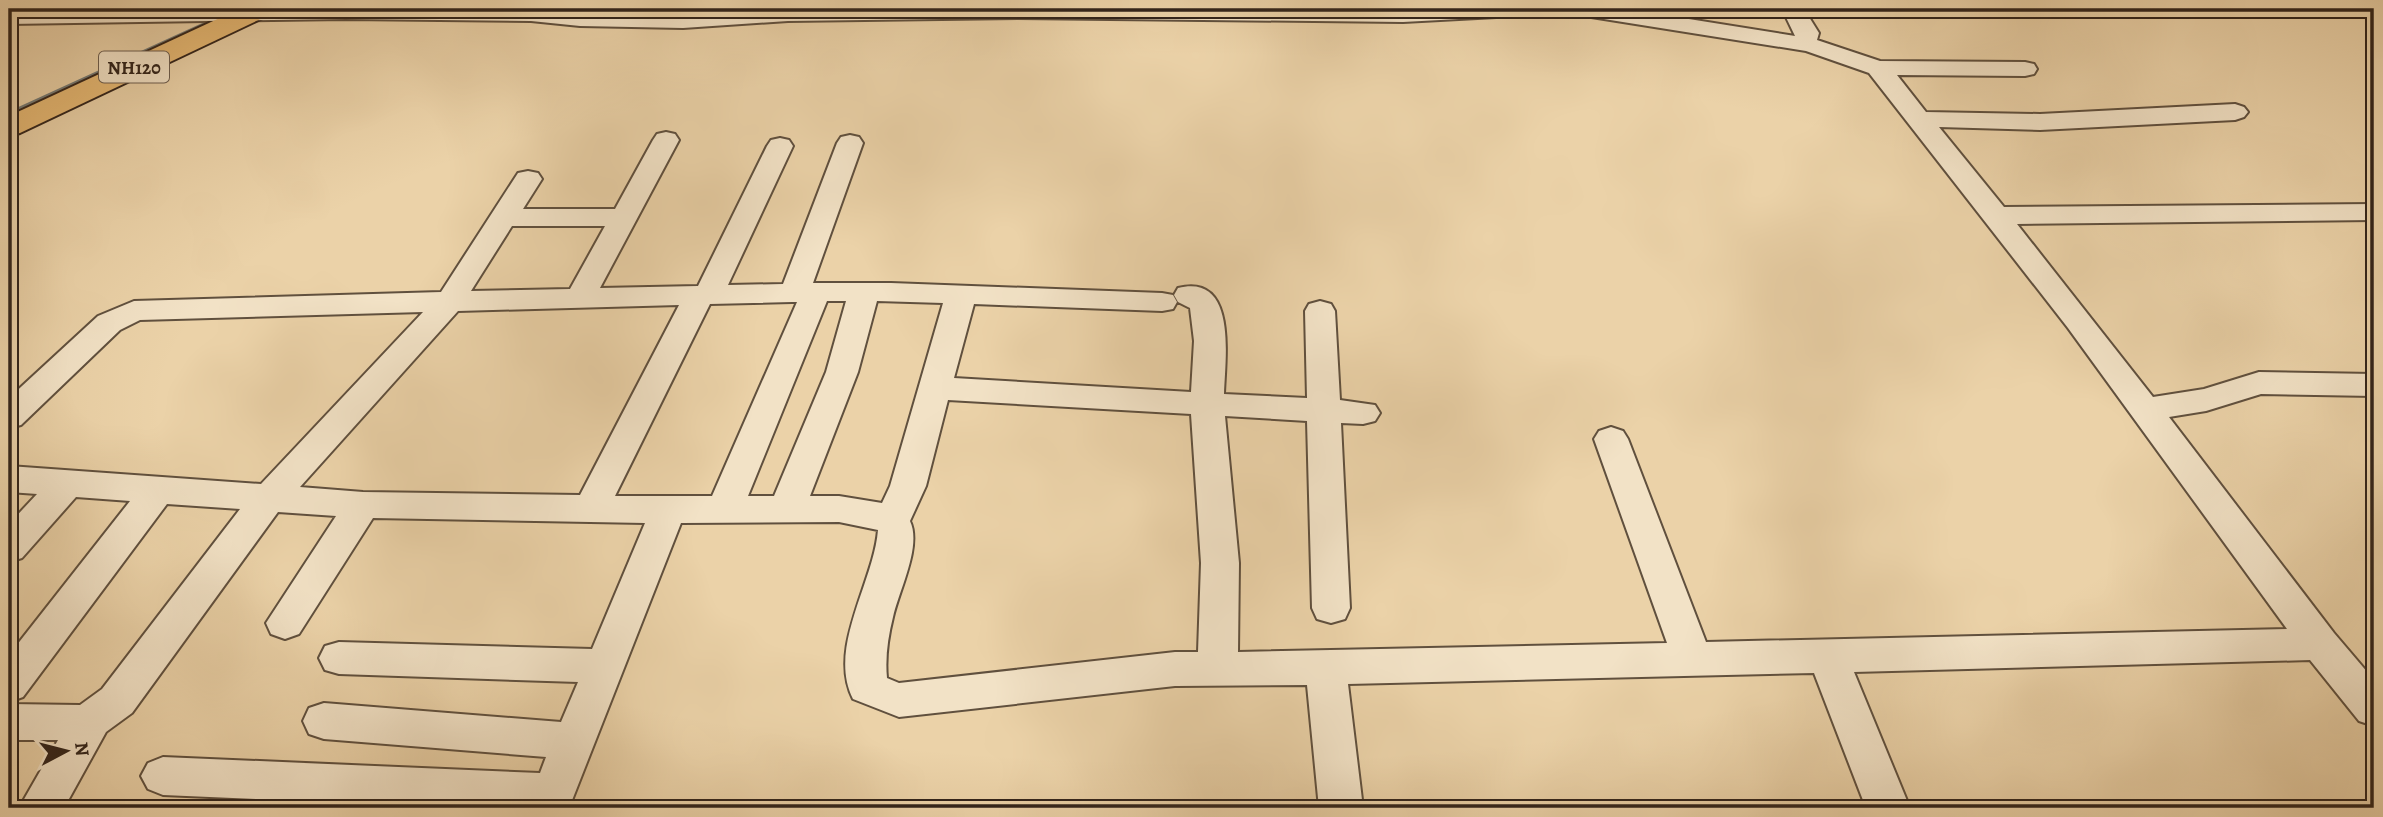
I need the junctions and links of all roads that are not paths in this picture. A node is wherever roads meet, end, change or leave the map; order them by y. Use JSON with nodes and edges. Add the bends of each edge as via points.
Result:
{"nodes":[{"id":1,"x":1515,"y":9,"type":"edge"},
{"id":2,"x":1585,"y":9,"type":"edge"},
{"id":3,"x":1793,"y":9,"type":"edge"},
{"id":4,"x":256,"y":11,"type":"edge"},
{"id":5,"x":1188,"y":11,"type":"edge"},
{"id":6,"x":1305,"y":11,"type":"edge"},
{"id":7,"x":71,"y":12,"type":"edge"},
{"id":8,"x":9,"y":18,"type":"edge"},
{"id":9,"x":1804,"y":44,"type":"junction"},
{"id":10,"x":1878,"y":68,"type":"junction"},
{"id":11,"x":2025,"y":69,"type":"dead end"},
{"id":12,"x":2235,"y":112,"type":"dead end"},
{"id":13,"x":1918,"y":119,"type":"junction"},
{"id":14,"x":9,"y":127,"type":"edge"},
{"id":15,"x":666,"y":140,"type":"dead end"},
{"id":16,"x":850,"y":143,"type":"dead end"},
{"id":17,"x":780,"y":146,"type":"dead end"},
{"id":18,"x":528,"y":179,"type":"dead end"},
{"id":19,"x":2374,"y":212,"type":"edge"},
{"id":20,"x":1994,"y":216,"type":"junction"},
{"id":21,"x":624,"y":217,"type":"junction"},
{"id":22,"x":503,"y":218,"type":"junction"},
{"id":23,"x":864,"y":292,"type":"junction"},
{"id":24,"x":805,"y":293,"type":"junction"},
{"id":25,"x":961,"y":295,"type":"junction"},
{"id":26,"x":699,"y":296,"type":"junction"},
{"id":27,"x":580,"y":298,"type":"junction"},
{"id":28,"x":450,"y":301,"type":"junction"},
{"id":29,"x":1320,"y":311,"type":"dead end"},
{"id":30,"x":2374,"y":385,"type":"edge"},
{"id":31,"x":935,"y":388,"type":"junction"},
{"id":32,"x":1207,"y":404,"type":"junction"},
{"id":33,"x":2147,"y":409,"type":"junction"},
{"id":34,"x":1325,"y":411,"type":"junction"},
{"id":35,"x":1363,"y":413,"type":"dead end"},
{"id":36,"x":9,"y":417,"type":"edge"},
{"id":37,"x":1611,"y":439,"type":"dead end"},
{"id":38,"x":9,"y":479,"type":"edge"},
{"id":39,"x":69,"y":482,"type":"junction"},
{"id":40,"x":159,"y":489,"type":"junction"},
{"id":41,"x":271,"y":498,"type":"junction"},
{"id":42,"x":363,"y":505,"type":"junction"},
{"id":43,"x":591,"y":509,"type":"junction"},
{"id":44,"x":787,"y":509,"type":"junction"},
{"id":45,"x":668,"y":510,"type":"junction"},
{"id":46,"x":724,"y":510,"type":"junction"},
{"id":47,"x":892,"y":521,"type":"junction"},
{"id":48,"x":9,"y":548,"type":"edge"},
{"id":49,"x":1331,"y":608,"type":"dead end"},
{"id":50,"x":285,"y":623,"type":"dead end"},
{"id":51,"x":2320,"y":644,"type":"junction"},
{"id":52,"x":1827,"y":654,"type":"junction"},
{"id":53,"x":339,"y":657,"type":"dead end"},
{"id":54,"x":1692,"y":658,"type":"junction"},
{"id":55,"x":605,"y":666,"type":"junction"},
{"id":56,"x":1218,"y":668,"type":"junction"},
{"id":57,"x":1326,"y":668,"type":"junction"},
{"id":58,"x":9,"y":685,"type":"edge"},
{"id":59,"x":2374,"y":709,"type":"edge"},
{"id":60,"x":324,"y":721,"type":"dead end"},
{"id":61,"x":9,"y":722,"type":"edge"},
{"id":62,"x":87,"y":723,"type":"junction"},
{"id":63,"x":574,"y":741,"type":"junction"},
{"id":64,"x":163,"y":776,"type":"dead end"},
{"id":65,"x":275,"y":795,"type":"edge"},
{"id":66,"x":550,"y":801,"type":"edge"},
{"id":67,"x":41,"y":808,"type":"edge"},
{"id":68,"x":1340,"y":808,"type":"edge"},
{"id":69,"x":1888,"y":808,"type":"edge"}],
"edges":[{"from":1,"to":6,"type":"street","via":[[1403,15]]},
{"from":2,"to":9,"type":"street"},
{"from":3,"to":9,"type":"street","via":[[1807,33]]},
{"from":4,"to":5,"type":"street","via":[[683,21],[788,14]]},
{"from":4,"to":7,"type":"street"},
{"from":4,"to":14,"type":"highway","number":"NH120"},
{"from":5,"to":6,"type":"street"},
{"from":7,"to":8,"type":"street"},
{"from":9,"to":10,"type":"street"},
{"from":10,"to":11,"type":"street"},
{"from":10,"to":13,"type":"street"},
{"from":12,"to":13,"type":"street","via":[[2040,122]]},
{"from":13,"to":20,"type":"street"},
{"from":15,"to":21,"type":"street"},
{"from":16,"to":24,"type":"street"},
{"from":17,"to":26,"type":"street","via":[[709,293]]},
{"from":18,"to":22,"type":"street"},
{"from":19,"to":20,"type":"street"},
{"from":20,"to":33,"type":"street"},
{"from":21,"to":22,"type":"street"},
{"from":21,"to":27,"type":"street"},
{"from":22,"to":28,"type":"street"},
{"from":23,"to":24,"type":"street"},
{"from":23,"to":25,"type":"street"},
{"from":23,"to":44,"type":"street","via":[[842,372]]},
{"from":24,"to":26,"type":"street"},
{"from":24,"to":46,"type":"street"},
{"from":25,"to":31,"type":"street"},
{"from":25,"to":32,"type":"street","via":[[1176,298],[1205,303],[1210,341]]},
{"from":26,"to":27,"type":"street"},
{"from":26,"to":43,"type":"street"},
{"from":27,"to":28,"type":"street"},
{"from":28,"to":36,"type":"street","via":[[134,311],[110,323]]},
{"from":28,"to":41,"type":"street"},
{"from":29,"to":34,"type":"street"},
{"from":30,"to":33,"type":"street","via":[[2259,383],[2206,400]]},
{"from":31,"to":32,"type":"street"},
{"from":31,"to":47,"type":"street","via":[[908,486]]},
{"from":32,"to":34,"type":"street"},
{"from":32,"to":56,"type":"street","via":[[1220,563]]},
{"from":33,"to":51,"type":"street"},
{"from":34,"to":35,"type":"street"},
{"from":34,"to":49,"type":"street"},
{"from":37,"to":54,"type":"street"},
{"from":38,"to":39,"type":"street"},
{"from":39,"to":40,"type":"street"},
{"from":39,"to":48,"type":"street"},
{"from":40,"to":41,"type":"street"},
{"from":40,"to":58,"type":"street"},
{"from":41,"to":42,"type":"street"},
{"from":41,"to":62,"type":"street","via":[[117,701]]},
{"from":42,"to":43,"type":"street"},
{"from":42,"to":50,"type":"street"},
{"from":43,"to":45,"type":"street"},
{"from":44,"to":46,"type":"street"},
{"from":44,"to":47,"type":"street","via":[[859,511]]},
{"from":45,"to":46,"type":"street"},
{"from":45,"to":55,"type":"street"},
{"from":47,"to":56,"type":"street","via":[[895,546],[864,665],[867,687],[880,694],[899,700],[1175,668]]},
{"from":51,"to":52,"type":"street"},
{"from":51,"to":59,"type":"street"},
{"from":52,"to":54,"type":"street"},
{"from":52,"to":69,"type":"street"},
{"from":53,"to":55,"type":"street"},
{"from":54,"to":57,"type":"street"},
{"from":55,"to":63,"type":"street"},
{"from":56,"to":57,"type":"street"},
{"from":57,"to":68,"type":"street"},
{"from":60,"to":63,"type":"street"},
{"from":61,"to":62,"type":"street"},
{"from":62,"to":67,"type":"street","via":[[89,729]]},
{"from":63,"to":66,"type":"street"},
{"from":64,"to":65,"type":"street"},
{"from":65,"to":66,"type":"street"}]}
